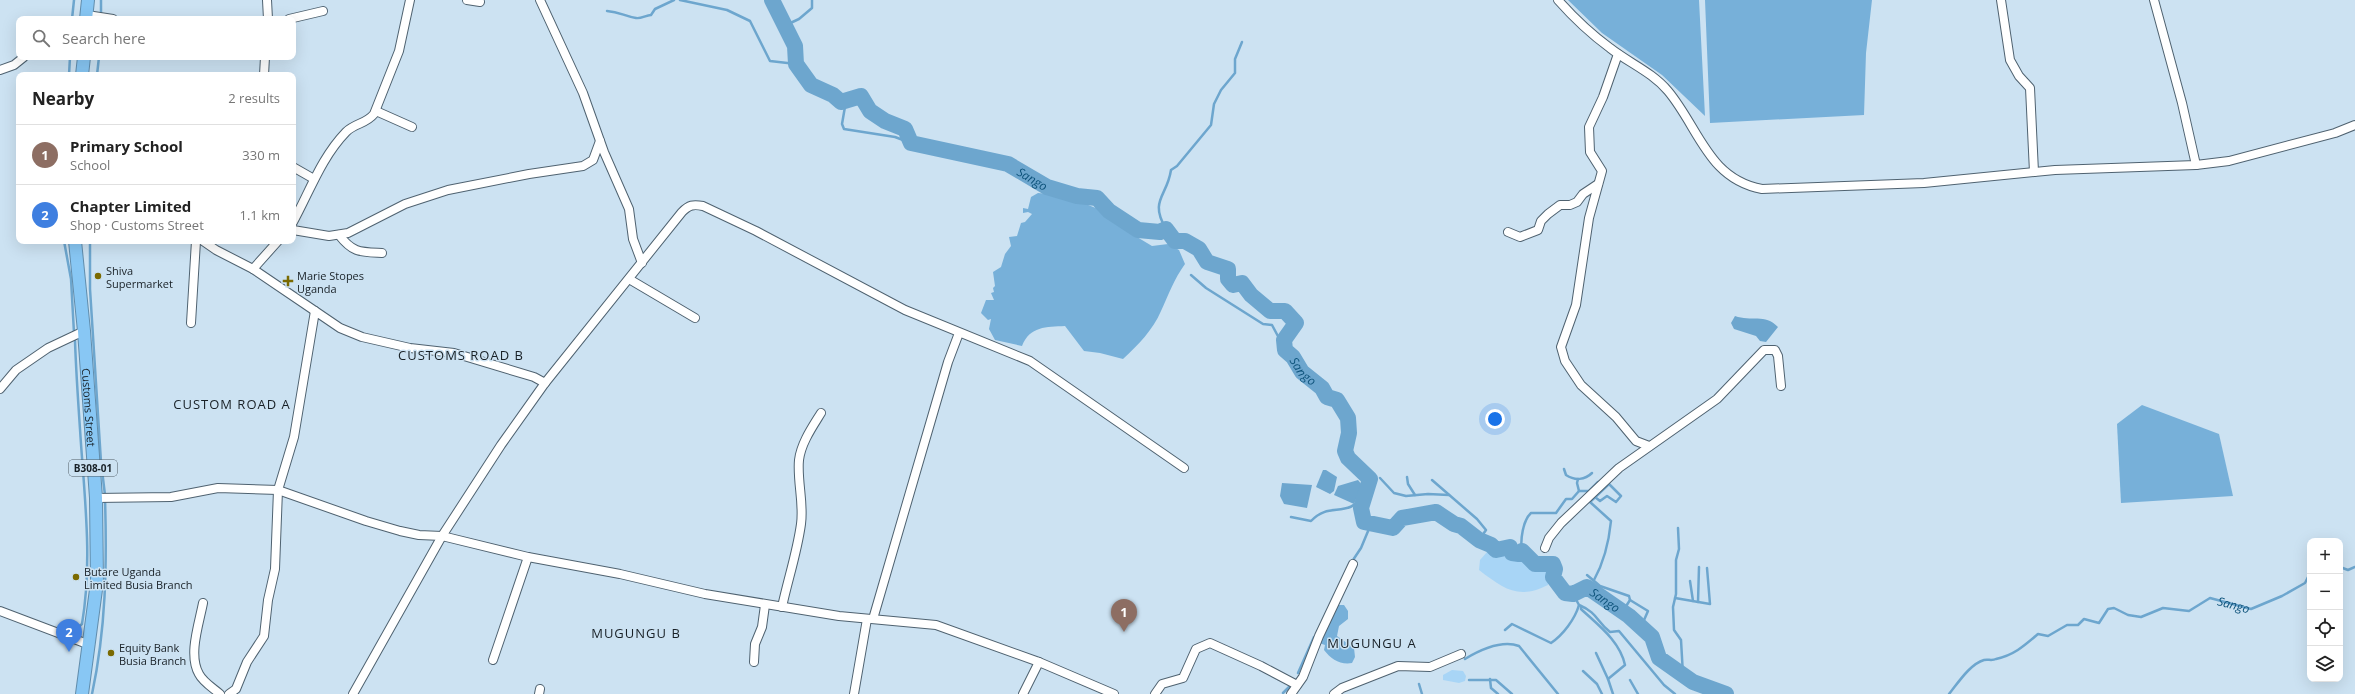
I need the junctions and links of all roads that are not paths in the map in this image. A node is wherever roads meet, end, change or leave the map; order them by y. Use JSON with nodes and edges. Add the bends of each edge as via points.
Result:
{"nodes":[{"id":1,"x":88,"y":0,"type":"edge"},
{"id":2,"x":267,"y":0,"type":"edge"},
{"id":3,"x":410,"y":0,"type":"edge"},
{"id":4,"x":467,"y":0,"type":"edge"},
{"id":5,"x":540,"y":0,"type":"edge"},
{"id":6,"x":1558,"y":0,"type":"edge"},
{"id":7,"x":2001,"y":0,"type":"edge"},
{"id":8,"x":2154,"y":0,"type":"edge"},
{"id":9,"x":480,"y":2,"type":"dead end"},
{"id":10,"x":322,"y":11,"type":"dead end"},
{"id":11,"x":87,"y":16,"type":"edge"},
{"id":12,"x":268,"y":16,"type":"edge"},
{"id":13,"x":296,"y":17,"type":"edge"},
{"id":14,"x":1618,"y":54,"type":"junction"},
{"id":15,"x":20,"y":60,"type":"edge"},
{"id":16,"x":84,"y":60,"type":"edge"},
{"id":17,"x":265,"y":60,"type":"edge"},
{"id":18,"x":0,"y":70,"type":"edge"},
{"id":19,"x":82,"y":72,"type":"edge"},
{"id":20,"x":264,"y":72,"type":"edge"},
{"id":21,"x":376,"y":111,"type":"junction"},
{"id":22,"x":2355,"y":125,"type":"edge"},
{"id":23,"x":412,"y":127,"type":"dead end"},
{"id":24,"x":600,"y":141,"type":"junction"},
{"id":25,"x":2196,"y":166,"type":"junction"},
{"id":26,"x":296,"y":169,"type":"edge"},
{"id":27,"x":2034,"y":172,"type":"junction"},
{"id":28,"x":314,"y":179,"type":"junction"},
{"id":29,"x":1598,"y":184,"type":"junction"},
{"id":30,"x":296,"y":217,"type":"edge"},
{"id":31,"x":296,"y":231,"type":"edge"},
{"id":32,"x":1508,"y":232,"type":"dead end"},
{"id":33,"x":339,"y":235,"type":"junction"},
{"id":34,"x":75,"y":244,"type":"edge"},
{"id":35,"x":196,"y":244,"type":"edge"},
{"id":36,"x":208,"y":244,"type":"edge"},
{"id":37,"x":275,"y":244,"type":"edge"},
{"id":38,"x":382,"y":253,"type":"dead end"},
{"id":39,"x":642,"y":263,"type":"junction"},
{"id":40,"x":253,"y":269,"type":"junction"},
{"id":41,"x":629,"y":279,"type":"junction"},
{"id":42,"x":316,"y":311,"type":"junction"},
{"id":43,"x":695,"y":318,"type":"dead end"},
{"id":44,"x":191,"y":323,"type":"dead end"},
{"id":45,"x":84,"y":331,"type":"junction"},
{"id":46,"x":959,"y":333,"type":"junction"},
{"id":47,"x":545,"y":382,"type":"junction"},
{"id":48,"x":2,"y":383,"type":"edge"},
{"id":49,"x":1781,"y":386,"type":"dead end"},
{"id":50,"x":821,"y":413,"type":"dead end"},
{"id":51,"x":1636,"y":441,"type":"junction"},
{"id":52,"x":1649,"y":446,"type":"junction"},
{"id":53,"x":1638,"y":455,"type":"junction"},
{"id":54,"x":1184,"y":468,"type":"dead end"},
{"id":55,"x":278,"y":490,"type":"junction"},
{"id":56,"x":96,"y":498,"type":"junction"},
{"id":57,"x":442,"y":536,"type":"junction"},
{"id":58,"x":1545,"y":548,"type":"dead end"},
{"id":59,"x":528,"y":557,"type":"junction"},
{"id":60,"x":1353,"y":564,"type":"dead end"},
{"id":61,"x":203,"y":603,"type":"dead end"},
{"id":62,"x":765,"y":605,"type":"junction"},
{"id":63,"x":782,"y":607,"type":"junction"},
{"id":64,"x":0,"y":611,"type":"edge"},
{"id":65,"x":870,"y":619,"type":"junction"},
{"id":66,"x":90,"y":645,"type":"junction"},
{"id":67,"x":1461,"y":654,"type":"dead end"},
{"id":68,"x":493,"y":660,"type":"dead end"},
{"id":69,"x":754,"y":662,"type":"dead end"},
{"id":70,"x":1039,"y":662,"type":"junction"},
{"id":71,"x":1297,"y":685,"type":"junction"},
{"id":72,"x":82,"y":694,"type":"edge"},
{"id":73,"x":220,"y":694,"type":"edge"},
{"id":74,"x":229,"y":694,"type":"edge"},
{"id":75,"x":353,"y":694,"type":"edge"},
{"id":76,"x":854,"y":694,"type":"edge"},
{"id":77,"x":1023,"y":694,"type":"edge"},
{"id":78,"x":1114,"y":694,"type":"edge"},
{"id":79,"x":1155,"y":694,"type":"edge"},
{"id":80,"x":1291,"y":694,"type":"edge"},
{"id":81,"x":1334,"y":694,"type":"edge"}],
"edges":[{"from":1,"to":11,"type":"highway"},
{"from":2,"to":12,"type":"street"},
{"from":3,"to":21,"type":"street","via":[[399,51]]},
{"from":4,"to":9,"type":"street"},
{"from":5,"to":24,"type":"street","via":[[583,93]]},
{"from":6,"to":14,"type":"street"},
{"from":7,"to":27,"type":"street","via":[[2010,60],[2030,88]]},
{"from":8,"to":25,"type":"street"},
{"from":10,"to":13,"type":"street"},
{"from":14,"to":27,"type":"street","via":[[1652,75],[1664,87],[1711,158],[1728,175],[1745,186],[1762,189],[1924,183]]},
{"from":14,"to":29,"type":"street","via":[[1604,97],[1589,127],[1590,152],[1602,171]]},
{"from":15,"to":18,"type":"street"},
{"from":16,"to":19,"type":"highway"},
{"from":17,"to":20,"type":"street"},
{"from":21,"to":23,"type":"street"},
{"from":21,"to":28,"type":"street","via":[[368,122],[347,131]]},
{"from":22,"to":25,"type":"street","via":[[2335,133],[2289,143],[2229,161]]},
{"from":24,"to":33,"type":"street","via":[[593,160],[583,166],[448,190],[405,204],[348,234]]},
{"from":24,"to":39,"type":"street","via":[[628,209],[633,239]]},
{"from":25,"to":27,"type":"street"},
{"from":26,"to":28,"type":"street"},
{"from":28,"to":30,"type":"street"},
{"from":29,"to":32,"type":"street","via":[[1583,194],[1577,202],[1560,205],[1548,214],[1541,221],[1538,230],[1520,237]]},
{"from":29,"to":51,"type":"street","via":[[1589,218],[1576,305],[1560,347],[1565,361],[1581,385],[1616,417]]},
{"from":31,"to":33,"type":"street","via":[[328,236]]},
{"from":33,"to":38,"type":"street","via":[[348,247],[361,252]]},
{"from":34,"to":45,"type":"highway","name":"Customs Street","number":"B308-01"},
{"from":35,"to":44,"type":"street"},
{"from":36,"to":40,"type":"street"},
{"from":37,"to":40,"type":"street"},
{"from":39,"to":41,"type":"street"},
{"from":39,"to":46,"type":"street","via":[[688,207],[703,206],[756,231],[904,310]]},
{"from":40,"to":42,"type":"street"},
{"from":41,"to":43,"type":"street"},
{"from":41,"to":47,"type":"street"},
{"from":42,"to":47,"type":"street","via":[[340,328],[362,337],[410,348],[454,353]]},
{"from":42,"to":55,"type":"street","via":[[294,437]]},
{"from":45,"to":48,"type":"street","via":[[48,348]]},
{"from":45,"to":56,"type":"highway","name":"Customs Street","number":"B308-01"},
{"from":46,"to":54,"type":"street","via":[[1030,361]]},
{"from":46,"to":65,"type":"street"},
{"from":47,"to":57,"type":"street"},
{"from":49,"to":52,"type":"street","via":[[1778,356],[1775,350],[1764,350],[1717,399]]},
{"from":50,"to":63,"type":"street","via":[[809,432],[799,458],[801,522],[796,556]]},
{"from":51,"to":52,"type":"street"},
{"from":51,"to":53,"type":"street"},
{"from":52,"to":53,"type":"street"},
{"from":53,"to":58,"type":"street","via":[[1619,468],[1561,522]]},
{"from":55,"to":56,"type":"street","via":[[218,488],[171,497]]},
{"from":55,"to":57,"type":"street","via":[[382,526],[419,535]]},
{"from":55,"to":74,"type":"street","via":[[275,569],[264,636],[247,662],[236,689]]},
{"from":56,"to":66,"type":"highway","name":"Customs Street","number":"B308-01","via":[[97,582]]},
{"from":57,"to":59,"type":"street"},
{"from":57,"to":75,"type":"street"},
{"from":59,"to":62,"type":"street"},
{"from":59,"to":68,"type":"street"},
{"from":60,"to":71,"type":"street","via":[[1303,677]]},
{"from":61,"to":73,"type":"street","via":[[195,665],[200,676]]},
{"from":62,"to":63,"type":"street"},
{"from":62,"to":69,"type":"street","via":[[762,627],[755,644]]},
{"from":63,"to":65,"type":"street"},
{"from":64,"to":66,"type":"street"},
{"from":65,"to":70,"type":"street","via":[[936,626]]},
{"from":65,"to":76,"type":"street"},
{"from":66,"to":72,"type":"highway","name":"Customs Street","number":"B308-01"},
{"from":67,"to":81,"type":"street","via":[[1430,667],[1392,668],[1342,688]]},
{"from":70,"to":77,"type":"street"},
{"from":70,"to":78,"type":"street"},
{"from":71,"to":79,"type":"street","via":[[1250,660],[1210,643],[1196,649],[1183,678],[1162,684]]},
{"from":71,"to":80,"type":"street"}]}
